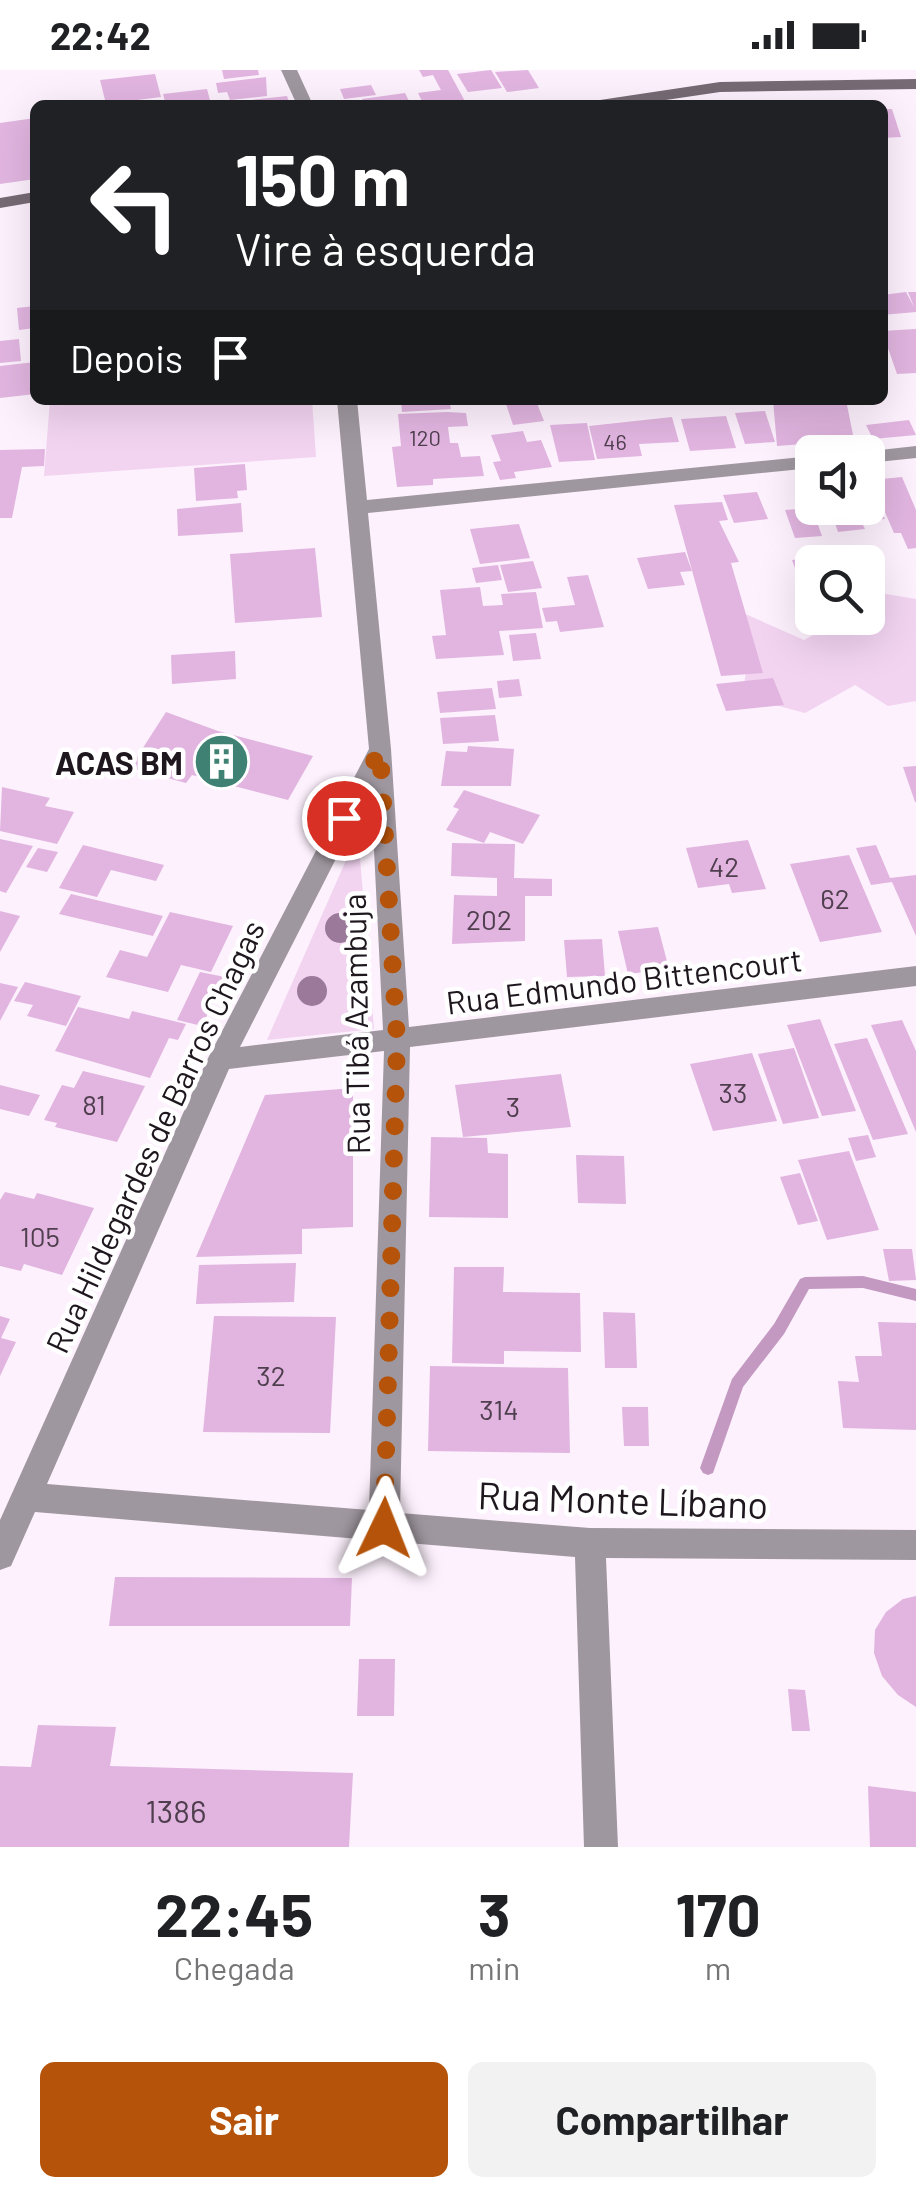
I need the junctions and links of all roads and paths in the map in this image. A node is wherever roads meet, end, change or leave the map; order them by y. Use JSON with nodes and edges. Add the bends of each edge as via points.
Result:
{"nodes":[{"id":1,"x":289,"y":70,"type":"edge"},
{"id":2,"x":916,"y":84,"type":"edge"},
{"id":3,"x":304,"y":100,"type":"edge"},
{"id":4,"x":633,"y":100,"type":"edge"},
{"id":5,"x":30,"y":198,"type":"edge"},
{"id":6,"x":0,"y":203,"type":"edge"},
{"id":7,"x":347,"y":405,"type":"edge"},
{"id":8,"x":916,"y":452,"type":"edge"},
{"id":9,"x":885,"y":455,"type":"edge"},
{"id":10,"x":795,"y":464,"type":"edge"},
{"id":11,"x":356,"y":508,"type":"junction"},
{"id":12,"x":380,"y":750,"type":"junction"},
{"id":13,"x":916,"y":976,"type":"edge"},
{"id":14,"x":397,"y":1040,"type":"junction"},
{"id":15,"x":220,"y":1060,"type":"junction"},
{"id":16,"x":28,"y":1497,"type":"junction"},
{"id":17,"x":384,"y":1528,"type":"junction"},
{"id":18,"x":590,"y":1543,"type":"junction"},
{"id":19,"x":916,"y":1544,"type":"edge"},
{"id":20,"x":0,"y":1556,"type":"edge"},
{"id":21,"x":600,"y":1847,"type":"edge"}],
"edges":[{"from":1,"to":3,"type":"street"},
{"from":2,"to":4,"type":"main road","via":[[720,87]]},
{"from":5,"to":6,"type":"main road"},
{"from":7,"to":11,"type":"street","name":"Rua Tibá Azambuja"},
{"from":8,"to":9,"type":"street"},
{"from":10,"to":11,"type":"street"},
{"from":11,"to":12,"type":"street","name":"Rua Tibá Azambuja"},
{"from":12,"to":14,"type":"street","name":"Rua Tibá Azambuja"},
{"from":12,"to":15,"type":"street","name":"Rua Hildegardes de Barros Chagas"},
{"from":13,"to":14,"type":"street","name":"Rua Edmundo Bittencourt"},
{"from":14,"to":15,"type":"street","name":"Rua Edmundo Bittencourt"},
{"from":14,"to":17,"type":"street","name":"Rua Tibá Azambuja"},
{"from":15,"to":16,"type":"street","name":"Rua Hildegardes de Barros Chagas"},
{"from":16,"to":17,"type":"street","name":"Rua Monte Líbano"},
{"from":16,"to":20,"type":"street","name":"Rua Hildegardes de Barros Chagas"},
{"from":17,"to":18,"type":"street","name":"Rua Monte Líbano"},
{"from":18,"to":19,"type":"street","name":"Rua Monte Líbano"},
{"from":18,"to":21,"type":"street"}]}
